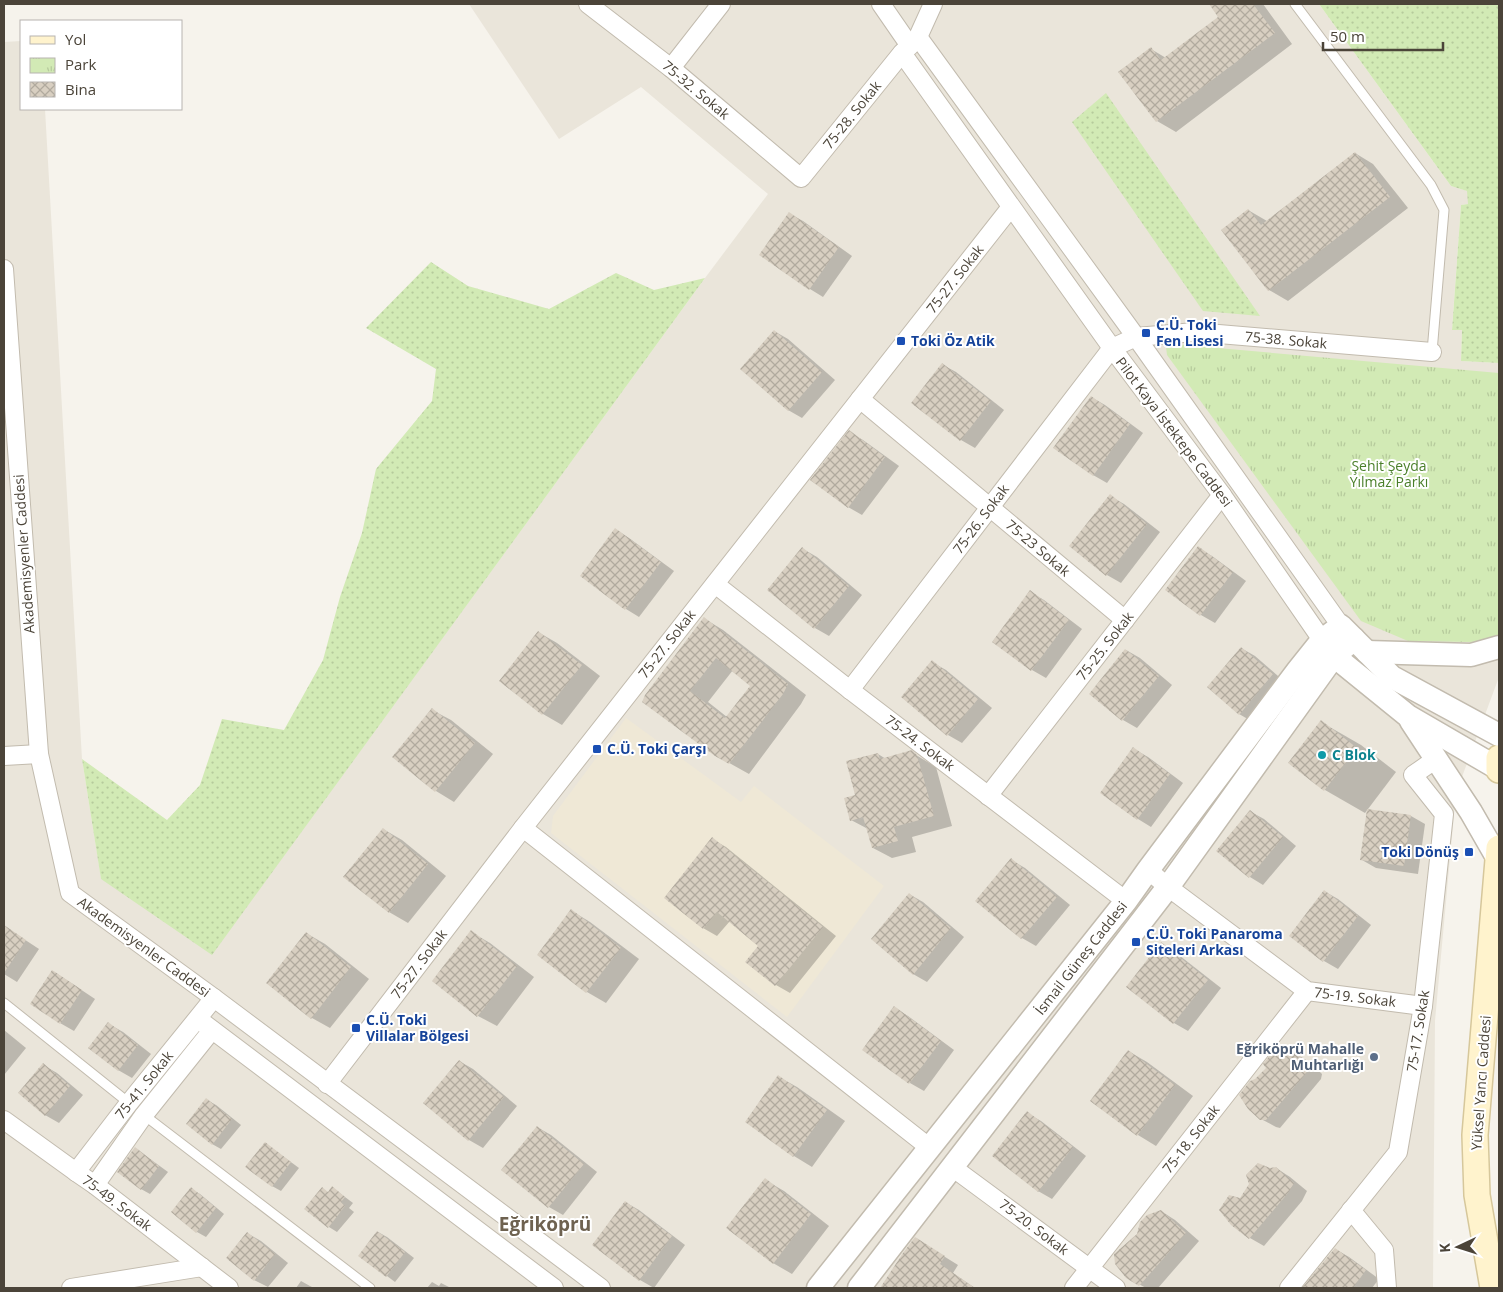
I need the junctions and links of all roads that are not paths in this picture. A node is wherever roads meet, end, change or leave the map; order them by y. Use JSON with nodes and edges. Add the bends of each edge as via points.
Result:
{"nodes":[{"id":1,"x":588,"y":4,"type":"edge"},
{"id":2,"x":721,"y":4,"type":"edge"},
{"id":3,"x":881,"y":4,"type":"edge"},
{"id":4,"x":933,"y":4,"type":"edge"},
{"id":5,"x":1295,"y":4,"type":"edge"},
{"id":6,"x":910,"y":45,"type":"junction"},
{"id":7,"x":671,"y":68,"type":"junction"},
{"id":8,"x":801,"y":178,"type":"joint"},
{"id":9,"x":1011,"y":207,"type":"junction"},
{"id":10,"x":4,"y":269,"type":"edge"},
{"id":11,"x":5,"y":305,"type":"edge"},
{"id":12,"x":1136,"y":337,"type":"junction"},
{"id":13,"x":1112,"y":348,"type":"junction"},
{"id":14,"x":1432,"y":352,"type":"joint"},
{"id":15,"x":860,"y":399,"type":"junction"},
{"id":16,"x":1222,"y":495,"type":"junction"},
{"id":17,"x":990,"y":508,"type":"junction"},
{"id":18,"x":715,"y":584,"type":"junction"},
{"id":19,"x":1125,"y":620,"type":"junction"},
{"id":20,"x":1354,"y":639,"type":"junction"},
{"id":21,"x":1499,"y":647,"type":"edge"},
{"id":22,"x":1328,"y":648,"type":"junction"},
{"id":23,"x":850,"y":690,"type":"junction"},
{"id":24,"x":1408,"y":716,"type":"junction"},
{"id":25,"x":1499,"y":735,"type":"edge"},
{"id":26,"x":39,"y":754,"type":"junction"},
{"id":27,"x":4,"y":756,"type":"edge"},
{"id":28,"x":1499,"y":758,"type":"edge"},
{"id":29,"x":1436,"y":759,"type":"junction"},
{"id":30,"x":1499,"y":770,"type":"edge"},
{"id":31,"x":988,"y":796,"type":"junction"},
{"id":32,"x":523,"y":828,"type":"junction"},
{"id":33,"x":1499,"y":853,"type":"edge"},
{"id":34,"x":1148,"y":870,"type":"junction"},
{"id":35,"x":1168,"y":887,"type":"junction"},
{"id":36,"x":1126,"y":901,"type":"junction"},
{"id":37,"x":1307,"y":991,"type":"junction"},
{"id":38,"x":214,"y":998,"type":"junction"},
{"id":39,"x":4,"y":1003,"type":"edge"},
{"id":40,"x":1424,"y":1006,"type":"junction"},
{"id":41,"x":198,"y":1019,"type":"junction"},
{"id":42,"x":212,"y":1030,"type":"junction"},
{"id":43,"x":327,"y":1084,"type":"junction"},
{"id":44,"x":129,"y":1104,"type":"junction"},
{"id":45,"x":144,"y":1114,"type":"junction"},
{"id":46,"x":4,"y":1120,"type":"edge"},
{"id":47,"x":930,"y":1148,"type":"junction"},
{"id":48,"x":952,"y":1167,"type":"junction"},
{"id":49,"x":76,"y":1172,"type":"junction"},
{"id":50,"x":95,"y":1185,"type":"junction"},
{"id":51,"x":1351,"y":1210,"type":"junction"},
{"id":52,"x":202,"y":1267,"type":"junction"},
{"id":53,"x":1089,"y":1268,"type":"junction"},
{"id":54,"x":71,"y":1288,"type":"edge"},
{"id":55,"x":229,"y":1288,"type":"edge"},
{"id":56,"x":370,"y":1288,"type":"edge"},
{"id":57,"x":554,"y":1288,"type":"edge"},
{"id":58,"x":601,"y":1288,"type":"edge"},
{"id":59,"x":818,"y":1288,"type":"edge"},
{"id":60,"x":860,"y":1288,"type":"edge"},
{"id":61,"x":1074,"y":1288,"type":"edge"},
{"id":62,"x":1116,"y":1288,"type":"edge"},
{"id":63,"x":1289,"y":1288,"type":"edge"},
{"id":64,"x":1387,"y":1288,"type":"edge"},
{"id":65,"x":1493,"y":1288,"type":"edge"}],
"edges":[{"from":1,"to":7,"type":"street","name":"75-32. Sokak"},
{"from":2,"to":7,"type":"street"},
{"from":3,"to":6,"type":"street","name":"Pilot Kaya İstektepe Caddesi"},
{"from":4,"to":6,"type":"street","name":"75-28. Sokak"},
{"from":5,"to":14,"type":"lane","via":[[1431,185],[1444,210]]},
{"from":6,"to":8,"type":"street","name":"75-28. Sokak"},
{"from":6,"to":9,"type":"street","name":"Pilot Kaya İstektepe Caddesi"},
{"from":6,"to":12,"type":"street","name":"Pilot Kaya İstektepe Caddesi"},
{"from":7,"to":8,"type":"street","name":"75-32. Sokak"},
{"from":9,"to":13,"type":"street","name":"Pilot Kaya İstektepe Caddesi"},
{"from":9,"to":15,"type":"street","name":"75-27. Sokak"},
{"from":10,"to":11,"type":"street","name":"Akademisyenler Caddesi"},
{"from":11,"to":26,"type":"street","name":"Akademisyenler Caddesi"},
{"from":12,"to":13,"type":"street","name":"75-38. Sokak"},
{"from":12,"to":14,"type":"street","name":"75-38. Sokak","via":[[1195,332]]},
{"from":12,"to":20,"type":"street","name":"Pilot Kaya İstektepe Caddesi"},
{"from":13,"to":16,"type":"street","name":"Pilot Kaya İstektepe Caddesi"},
{"from":13,"to":17,"type":"street","name":"75-26. Sokak"},
{"from":15,"to":17,"type":"street","name":"75-23 Sokak"},
{"from":15,"to":18,"type":"street","name":"75-27. Sokak"},
{"from":16,"to":19,"type":"street","name":"75-25. Sokak"},
{"from":16,"to":22,"type":"street","name":"Pilot Kaya İstektepe Caddesi"},
{"from":17,"to":19,"type":"street","name":"75-23 Sokak"},
{"from":17,"to":23,"type":"street","name":"75-26. Sokak"},
{"from":18,"to":23,"type":"street","name":"75-24. Sokak"},
{"from":18,"to":32,"type":"street","name":"75-27. Sokak"},
{"from":19,"to":31,"type":"street","name":"75-25. Sokak"},
{"from":20,"to":21,"type":"street","via":[[1471,656]]},
{"from":20,"to":22,"type":"street","name":"İsmail Güneş Caddesi"},
{"from":20,"to":25,"type":"street","name":"Pilot Kaya İstektepe Caddesi","via":[[1392,677]]},
{"from":22,"to":24,"type":"street","name":"Pilot Kaya İstektepe Caddesi"},
{"from":22,"to":34,"type":"street","name":"İsmail Güneş Caddesi","via":[[1298,670]]},
{"from":22,"to":35,"type":"street","name":"İsmail Güneş Caddesi"},
{"from":23,"to":31,"type":"street","name":"75-24. Sokak"},
{"from":24,"to":29,"type":"street"},
{"from":24,"to":30,"type":"street","name":"Pilot Kaya İstektepe Caddesi"},
{"from":26,"to":27,"type":"street"},
{"from":26,"to":38,"type":"street","name":"Akademisyenler Caddesi","via":[[70,893]]},
{"from":28,"to":30,"type":"main road"},
{"from":29,"to":33,"type":"street"},
{"from":29,"to":40,"type":"street","name":"75-17. Sokak","via":[[1413,775],[1444,814]]},
{"from":31,"to":36,"type":"street","name":"75-24. Sokak"},
{"from":32,"to":43,"type":"street","name":"75-27. Sokak"},
{"from":32,"to":47,"type":"street"},
{"from":33,"to":65,"type":"main road","name":"Yüksel Yancı Caddesi","via":[[1474,1135],[1477,1195]]},
{"from":34,"to":35,"type":"street","name":"75-19. Sokak"},
{"from":34,"to":36,"type":"street","name":"İsmail Güneş Caddesi"},
{"from":35,"to":37,"type":"street","name":"75-19. Sokak"},
{"from":35,"to":48,"type":"street","name":"İsmail Güneş Caddesi"},
{"from":36,"to":47,"type":"street","name":"İsmail Güneş Caddesi"},
{"from":37,"to":40,"type":"street","name":"75-19. Sokak"},
{"from":37,"to":53,"type":"street","name":"75-18. Sokak"},
{"from":38,"to":41,"type":"street","name":"75-41. Sokak"},
{"from":38,"to":43,"type":"street","name":"Akademisyenler Caddesi"},
{"from":39,"to":44,"type":"lane"},
{"from":40,"to":51,"type":"street","name":"75-17. Sokak","via":[[1398,1152]]},
{"from":41,"to":42,"type":"street","name":"Akademisyenler Caddesi"},
{"from":41,"to":44,"type":"street","name":"75-41. Sokak"},
{"from":42,"to":45,"type":"street","name":"75-41. Sokak"},
{"from":42,"to":57,"type":"street","name":"Akademisyenler Caddesi"},
{"from":43,"to":58,"type":"street","name":"Akademisyenler Caddesi"},
{"from":44,"to":49,"type":"street","name":"75-41. Sokak"},
{"from":45,"to":50,"type":"street","name":"75-41. Sokak"},
{"from":45,"to":56,"type":"lane"},
{"from":46,"to":49,"type":"street","name":"75-49. Sokak"},
{"from":47,"to":59,"type":"street","name":"İsmail Güneş Caddesi"},
{"from":48,"to":53,"type":"street","name":"75-20. Sokak"},
{"from":48,"to":60,"type":"street","name":"İsmail Güneş Caddesi"},
{"from":49,"to":50,"type":"street","name":"75-49. Sokak"},
{"from":50,"to":52,"type":"street","name":"75-49. Sokak"},
{"from":51,"to":63,"type":"street","name":"75-17. Sokak"},
{"from":51,"to":64,"type":"street","via":[[1384,1250]]},
{"from":52,"to":54,"type":"street"},
{"from":52,"to":55,"type":"street","name":"75-49. Sokak"},
{"from":53,"to":61,"type":"street","name":"75-18. Sokak"},
{"from":53,"to":62,"type":"street","name":"75-20. Sokak"}]}
